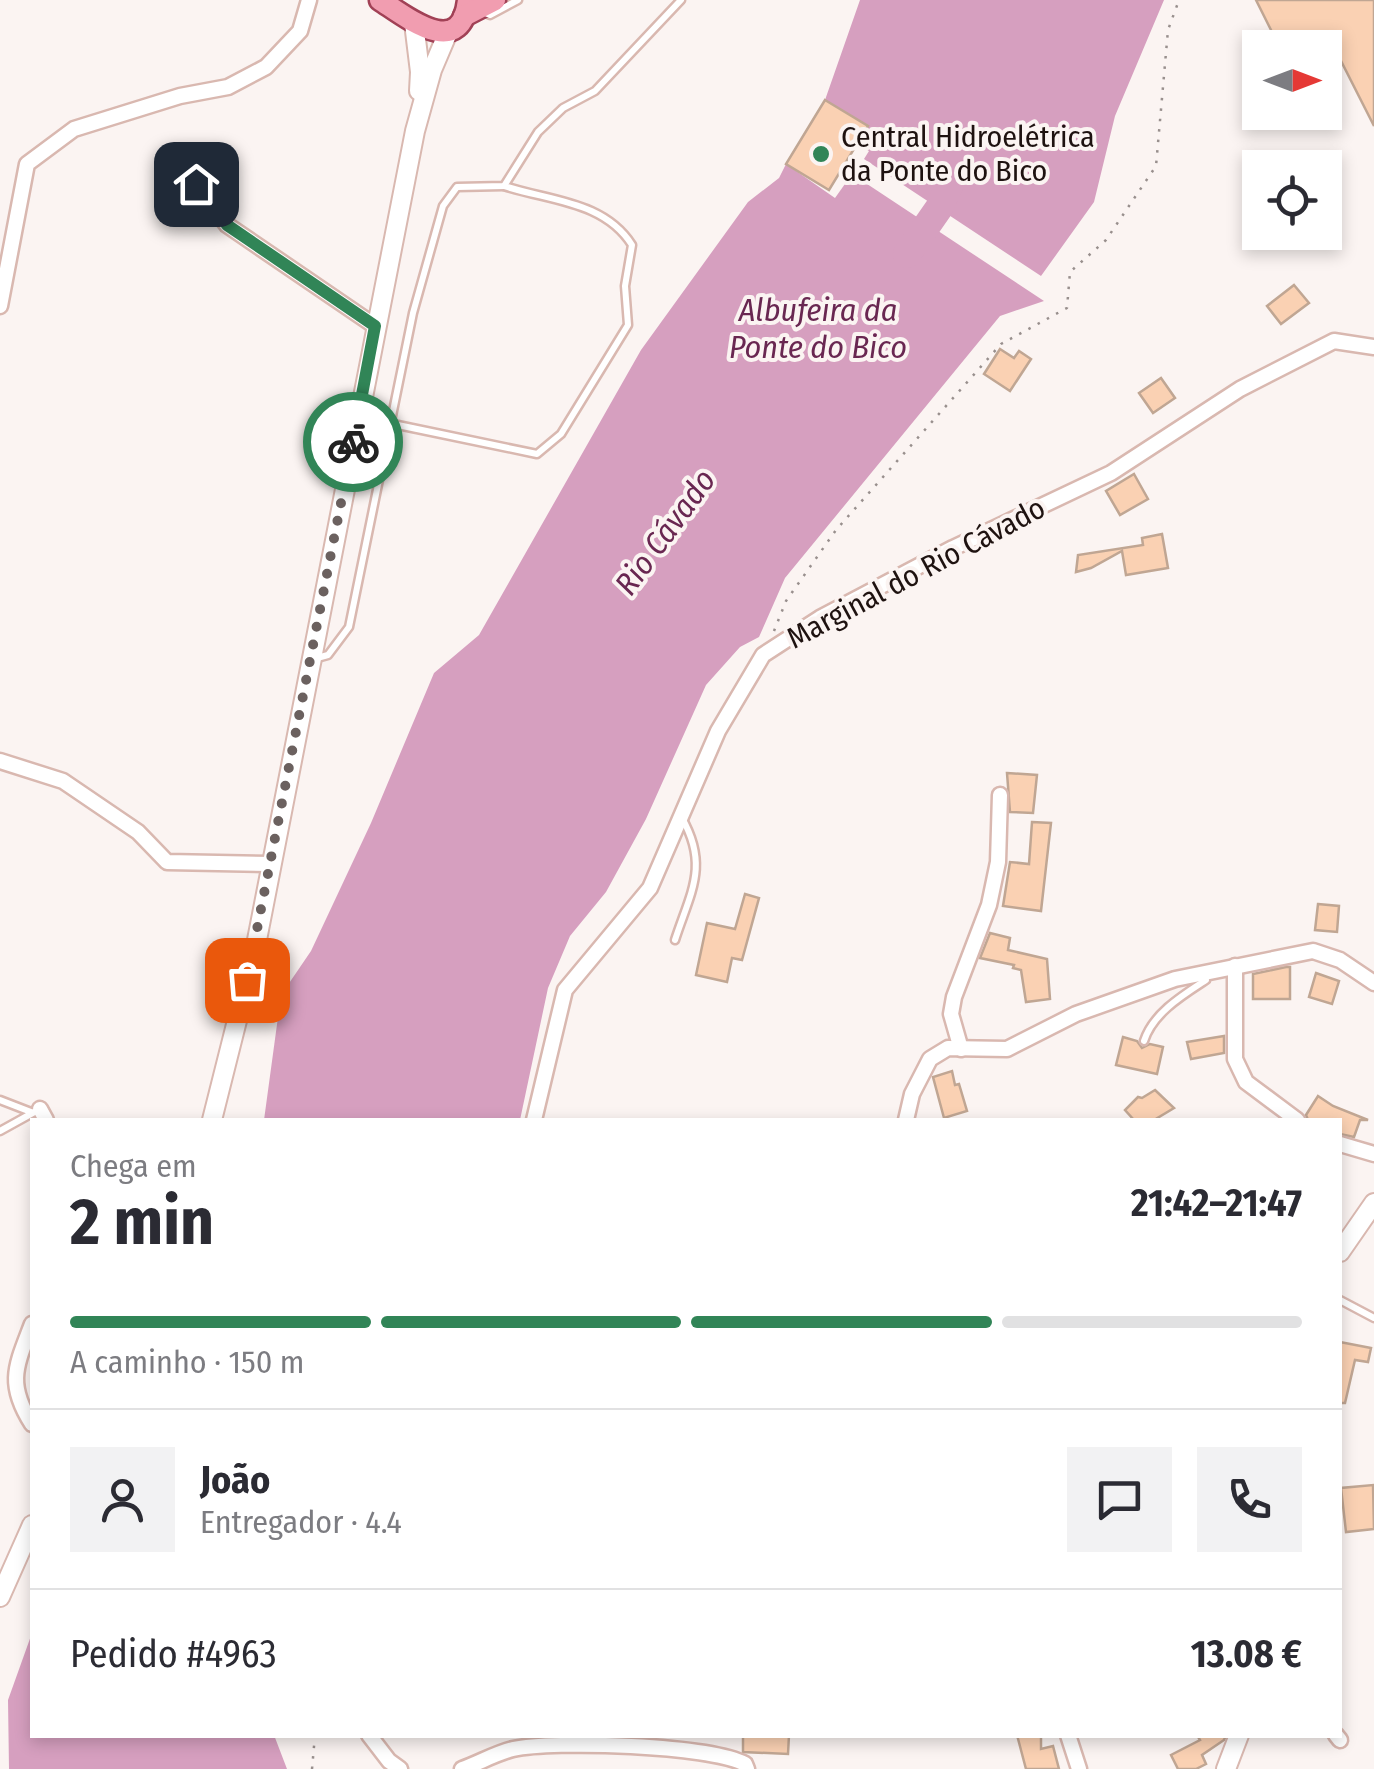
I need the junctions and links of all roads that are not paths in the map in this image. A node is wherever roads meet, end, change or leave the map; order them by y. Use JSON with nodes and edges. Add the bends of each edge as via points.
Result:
{"nodes":[{"id":1,"x":309,"y":0,"type":"edge"},
{"id":2,"x":380,"y":0,"type":"edge"},
{"id":3,"x":518,"y":0,"type":"edge"},
{"id":4,"x":681,"y":0,"type":"edge"},
{"id":5,"x":471,"y":11,"type":"edge"},
{"id":6,"x":410,"y":13,"type":"edge"},
{"id":7,"x":414,"y":131,"type":"junction"},
{"id":8,"x":196,"y":184,"type":"dead end"},
{"id":9,"x":504,"y":186,"type":"junction"},
{"id":10,"x":0,"y":306,"type":"edge"},
{"id":11,"x":375,"y":326,"type":"junction"},
{"id":12,"x":1374,"y":347,"type":"edge"},
{"id":13,"x":393,"y":424,"type":"junction"},
{"id":14,"x":311,"y":660,"type":"junction"},
{"id":15,"x":0,"y":761,"type":"edge"},
{"id":16,"x":1000,"y":794,"type":"dead end"},
{"id":17,"x":681,"y":817,"type":"junction"},
{"id":18,"x":272,"y":864,"type":"junction"},
{"id":19,"x":676,"y":940,"type":"dead end"},
{"id":20,"x":1235,"y":966,"type":"junction"},
{"id":21,"x":1204,"y":972,"type":"junction"},
{"id":22,"x":1374,"y":983,"type":"edge"},
{"id":23,"x":1144,"y":1041,"type":"dead end"},
{"id":24,"x":961,"y":1048,"type":"junction"},
{"id":25,"x":0,"y":1100,"type":"edge"},
{"id":26,"x":40,"y":1114,"type":"edge"},
{"id":27,"x":30,"y":1118,"type":"edge"},
{"id":28,"x":213,"y":1118,"type":"edge"},
{"id":29,"x":534,"y":1118,"type":"edge"},
{"id":30,"x":906,"y":1118,"type":"edge"},
{"id":31,"x":1294,"y":1118,"type":"edge"},
{"id":32,"x":0,"y":1131,"type":"edge"},
{"id":33,"x":1342,"y":1145,"type":"edge"},
{"id":34,"x":1374,"y":1154,"type":"edge"},
{"id":35,"x":1374,"y":1203,"type":"edge"},
{"id":36,"x":1342,"y":1249,"type":"edge"},
{"id":37,"x":1342,"y":1301,"type":"edge"},
{"id":38,"x":1374,"y":1318,"type":"edge"},
{"id":39,"x":30,"y":1330,"type":"edge"},
{"id":40,"x":30,"y":1421,"type":"edge"},
{"id":41,"x":30,"y":1530,"type":"edge"},
{"id":42,"x":0,"y":1597,"type":"edge"},
{"id":43,"x":371,"y":1738,"type":"edge"},
{"id":44,"x":1069,"y":1738,"type":"edge"},
{"id":45,"x":1238,"y":1738,"type":"edge"},
{"id":46,"x":1222,"y":1767,"type":"edge"},
{"id":47,"x":400,"y":1769,"type":"edge"},
{"id":48,"x":462,"y":1769,"type":"edge"},
{"id":49,"x":747,"y":1769,"type":"edge"},
{"id":50,"x":1078,"y":1769,"type":"edge"}],
"edges":[{"from":1,"to":10,"type":"street","via":[[300,30],[266,67],[228,88],[74,129],[28,164]]},
{"from":2,"to":6,"type":"main road"},
{"from":3,"to":5,"type":"lane","via":[[490,15]]},
{"from":4,"to":9,"type":"lane","via":[[595,91],[538,132]]},
{"from":5,"to":6,"type":"main road","via":[[430,32]]},
{"from":5,"to":7,"type":"street","via":[[432,70]]},
{"from":6,"to":7,"type":"street","via":[[420,72]]},
{"from":7,"to":11,"type":"street"},
{"from":8,"to":11,"type":"street","via":[[227,225]]},
{"from":9,"to":13,"type":"lane","via":[[457,187],[442,206],[413,312]]},
{"from":9,"to":13,"type":"lane","via":[[586,207],[620,228],[632,246],[628,325],[561,434],[537,454]]},
{"from":11,"to":14,"type":"street"},
{"from":12,"to":17,"type":"street","name":"Marginal do Rio Cávado","via":[[1334,341],[1240,389],[1110,472],[903,574],[763,655],[718,732]]},
{"from":13,"to":14,"type":"lane","via":[[349,628],[328,655]]},
{"from":14,"to":18,"type":"street"},
{"from":15,"to":18,"type":"street","via":[[63,781],[138,832],[167,862]]},
{"from":16,"to":24,"type":"street","via":[[989,905],[950,1014]]},
{"from":17,"to":19,"type":"lane","via":[[696,842],[697,870]]},
{"from":17,"to":29,"type":"street","name":"Marginal do Rio Cávado","via":[[650,888],[564,990]]},
{"from":18,"to":28,"type":"street"},
{"from":20,"to":21,"type":"street"},
{"from":20,"to":22,"type":"street","via":[[1313,952],[1340,960]]},
{"from":20,"to":31,"type":"street","via":[[1235,1059],[1246,1082]]},
{"from":21,"to":23,"type":"lane","via":[[1206,980],[1158,1018]]},
{"from":21,"to":24,"type":"street","via":[[1076,1014],[1007,1050]]},
{"from":24,"to":30,"type":"street","via":[[930,1060]]},
{"from":25,"to":26,"type":"lane"},
{"from":27,"to":32,"type":"lane"},
{"from":33,"to":34,"type":"street"},
{"from":35,"to":36,"type":"street"},
{"from":37,"to":38,"type":"lane"},
{"from":39,"to":40,"type":"street","via":[[14,1380]]},
{"from":41,"to":42,"type":"street"},
{"from":43,"to":47,"type":"street"},
{"from":44,"to":50,"type":"street"},
{"from":45,"to":46,"type":"street"},
{"from":48,"to":49,"type":"street","via":[[518,1748],[584,1746],[730,1756]]}]}
